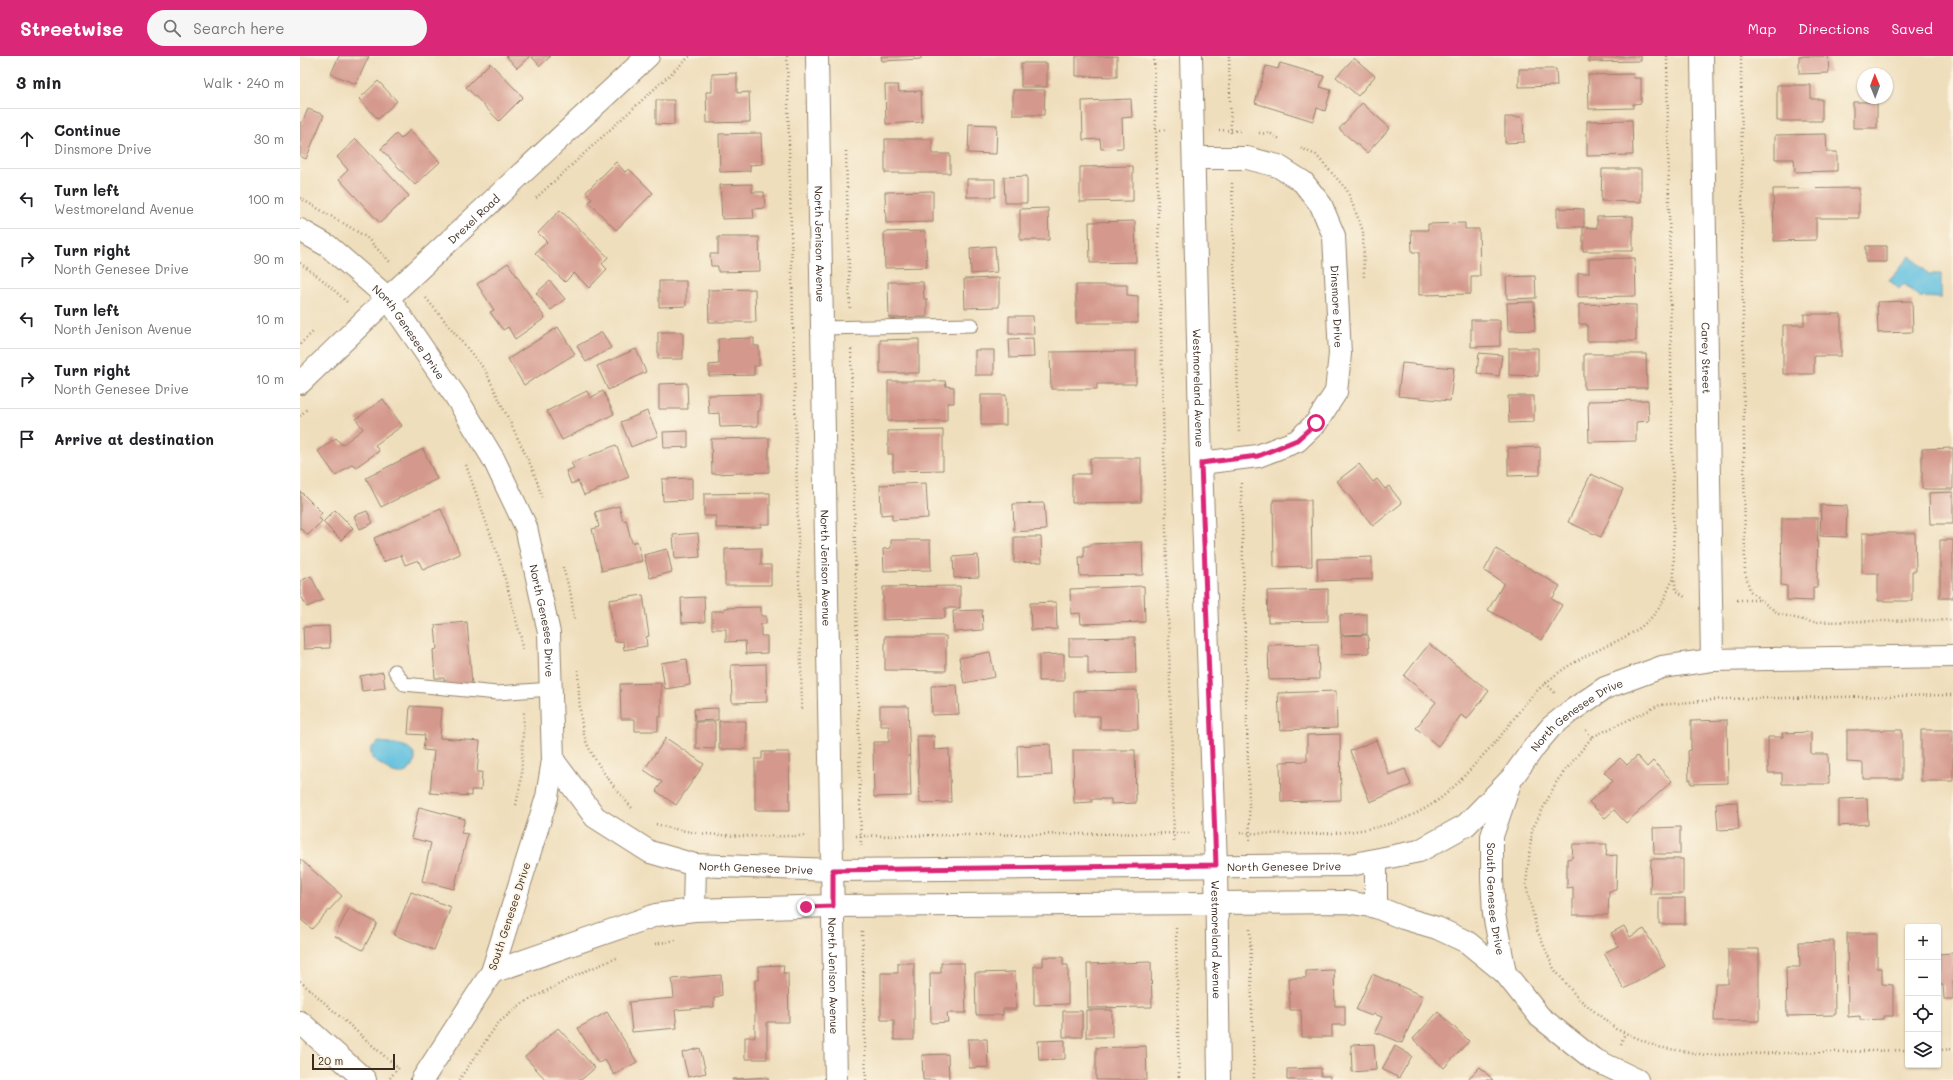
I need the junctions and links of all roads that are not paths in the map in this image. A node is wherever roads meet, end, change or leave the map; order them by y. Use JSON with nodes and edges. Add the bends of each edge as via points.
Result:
{"nodes":[{"id":1,"x":648,"y":56,"type":"edge"},
{"id":2,"x":817,"y":56,"type":"edge"},
{"id":3,"x":1191,"y":56,"type":"edge"},
{"id":4,"x":1702,"y":56,"type":"edge"},
{"id":5,"x":1194,"y":158,"type":"junction"},
{"id":6,"x":300,"y":230,"type":"edge"},
{"id":7,"x":388,"y":298,"type":"junction"},
{"id":8,"x":972,"y":325,"type":"dead end"},
{"id":9,"x":822,"y":328,"type":"junction"},
{"id":10,"x":300,"y":383,"type":"edge"},
{"id":11,"x":1201,"y":463,"type":"junction"},
{"id":12,"x":1953,"y":656,"type":"edge"},
{"id":13,"x":1712,"y":660,"type":"junction"},
{"id":14,"x":395,"y":671,"type":"dead end"},
{"id":15,"x":551,"y":689,"type":"junction"},
{"id":16,"x":553,"y":760,"type":"junction"},
{"id":17,"x":1512,"y":778,"type":"junction"},
{"id":18,"x":1376,"y":860,"type":"junction"},
{"id":19,"x":695,"y":865,"type":"junction"},
{"id":20,"x":1216,"y":865,"type":"junction"},
{"id":21,"x":833,"y":870,"type":"junction"},
{"id":22,"x":1216,"y":903,"type":"junction"},
{"id":23,"x":833,"y":906,"type":"junction"},
{"id":24,"x":1376,"y":907,"type":"junction"},
{"id":25,"x":694,"y":910,"type":"junction"},
{"id":26,"x":492,"y":972,"type":"junction"},
{"id":27,"x":1505,"y":973,"type":"junction"},
{"id":28,"x":300,"y":1022,"type":"edge"},
{"id":29,"x":412,"y":1076,"type":"edge"},
{"id":30,"x":365,"y":1080,"type":"edge"},
{"id":31,"x":836,"y":1080,"type":"edge"},
{"id":32,"x":1219,"y":1080,"type":"edge"},
{"id":33,"x":1637,"y":1080,"type":"edge"}],
"edges":[{"from":1,"to":7,"type":"street","name":"Drexel Road"},
{"from":2,"to":9,"type":"street","name":"North Jenison Avenue"},
{"from":3,"to":5,"type":"street","name":"Westmoreland Avenue"},
{"from":4,"to":13,"type":"street","name":"Carey Street"},
{"from":5,"to":11,"type":"street","name":"Westmoreland Avenue"},
{"from":5,"to":11,"type":"street","name":"Dinsmore Drive","via":[[1247,158],[1278,166],[1303,182],[1321,205],[1334,236],[1340,354],[1336,392],[1316,423],[1297,440],[1258,456]]},
{"from":6,"to":7,"type":"street","name":"North Genesee Drive","via":[[328,246]]},
{"from":7,"to":10,"type":"street","name":"Drexel Road"},
{"from":7,"to":15,"type":"street","name":"North Genesee Drive","via":[[456,397],[494,460],[526,527],[549,633]]},
{"from":8,"to":9,"type":"lane"},
{"from":9,"to":21,"type":"street","name":"North Jenison Avenue"},
{"from":11,"to":20,"type":"street","name":"Westmoreland Avenue"},
{"from":12,"to":13,"type":"street","name":"North Genesee Drive"},
{"from":13,"to":17,"type":"street","name":"North Genesee Drive","via":[[1662,667],[1606,688],[1551,727]]},
{"from":14,"to":15,"type":"lane","via":[[404,684],[497,694]]},
{"from":15,"to":16,"type":"street","name":"North Genesee Drive"},
{"from":16,"to":19,"type":"street","name":"North Genesee Drive","via":[[595,817],[650,852]]},
{"from":16,"to":26,"type":"street","name":"South Genesee Drive","via":[[547,797]]},
{"from":17,"to":18,"type":"street","name":"North Genesee Drive","via":[[1466,825],[1419,852]]},
{"from":17,"to":27,"type":"street","name":"South Genesee Drive","via":[[1492,836],[1494,914]]},
{"from":18,"to":20,"type":"street","name":"North Genesee Drive","via":[[1350,865]]},
{"from":18,"to":24,"type":"street"},
{"from":19,"to":21,"type":"street","name":"North Genesee Drive"},
{"from":19,"to":25,"type":"street"},
{"from":20,"to":21,"type":"street","name":"North Genesee Drive"},
{"from":20,"to":22,"type":"street","name":"Westmoreland Avenue"},
{"from":21,"to":23,"type":"street","name":"North Jenison Avenue"},
{"from":22,"to":23,"type":"street"},
{"from":22,"to":24,"type":"street","via":[[1346,902]]},
{"from":22,"to":32,"type":"street","name":"Westmoreland Avenue"},
{"from":23,"to":25,"type":"street"},
{"from":23,"to":31,"type":"street","name":"North Jenison Avenue"},
{"from":24,"to":27,"type":"street","name":"South Genesee Drive","via":[[1437,928],[1467,942]]},
{"from":25,"to":26,"type":"street","via":[[656,915]]},
{"from":26,"to":29,"type":"street","name":"South Genesee Drive"},
{"from":27,"to":33,"type":"street","name":"South Genesee Drive","via":[[1540,1017],[1593,1059]]},
{"from":28,"to":30,"type":"street"}]}
